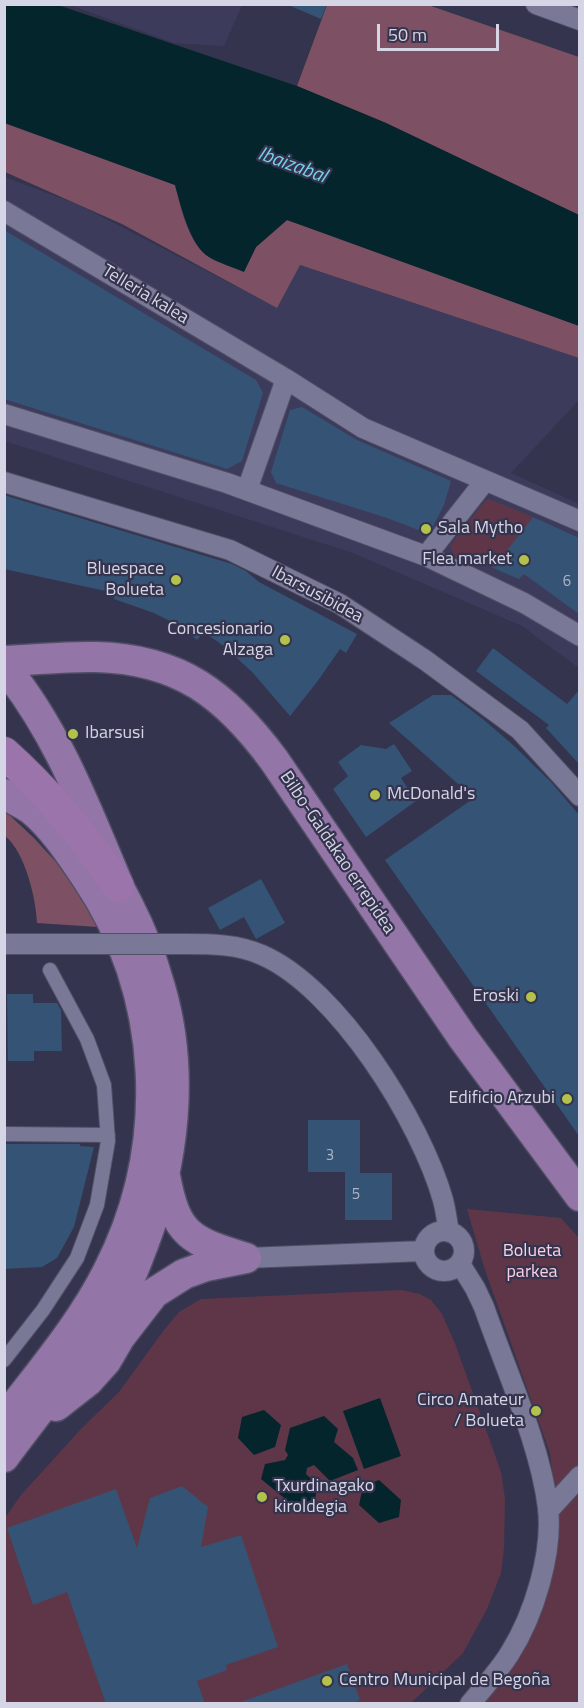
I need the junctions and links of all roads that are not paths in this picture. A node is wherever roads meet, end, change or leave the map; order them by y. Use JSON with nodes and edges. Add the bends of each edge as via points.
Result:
{"nodes":[{"id":1,"x":536,"y":4,"type":"edge"},
{"id":2,"x":579,"y":20,"type":"edge"},
{"id":3,"x":4,"y":211,"type":"edge"},
{"id":4,"x":286,"y":379,"type":"junction"},
{"id":5,"x":4,"y":414,"type":"edge"},
{"id":6,"x":485,"y":481,"type":"junction"},
{"id":7,"x":4,"y":482,"type":"edge"},
{"id":8,"x":248,"y":490,"type":"junction"},
{"id":9,"x":579,"y":521,"type":"edge"},
{"id":10,"x":426,"y":556,"type":"junction"},
{"id":11,"x":579,"y":636,"type":"edge"},
{"id":12,"x":4,"y":661,"type":"edge"},
{"id":13,"x":4,"y":666,"type":"edge"},
{"id":14,"x":4,"y":753,"type":"edge"},
{"id":15,"x":4,"y":782,"type":"edge"},
{"id":16,"x":4,"y":794,"type":"edge"},
{"id":17,"x":579,"y":796,"type":"edge"},
{"id":18,"x":32,"y":810,"type":"junction"},
{"id":19,"x":118,"y":885,"type":"junction"},
{"id":20,"x":4,"y":944,"type":"edge"},
{"id":21,"x":50,"y":970,"type":"dead end"},
{"id":22,"x":4,"y":1134,"type":"edge"},
{"id":23,"x":108,"y":1135,"type":"junction"},
{"id":24,"x":165,"y":1172,"type":"junction"},
{"id":25,"x":579,"y":1196,"type":"edge"},
{"id":26,"x":449,"y":1232,"type":"junction"},
{"id":27,"x":424,"y":1251,"type":"junction"},
{"id":28,"x":246,"y":1258,"type":"junction"},
{"id":29,"x":460,"y":1264,"type":"junction"},
{"id":30,"x":4,"y":1360,"type":"edge"},
{"id":31,"x":9,"y":1422,"type":"edge"},
{"id":32,"x":4,"y":1457,"type":"edge"},
{"id":33,"x":579,"y":1476,"type":"edge"},
{"id":34,"x":548,"y":1511,"type":"junction"},
{"id":35,"x":470,"y":1704,"type":"edge"}],
"edges":[{"from":1,"to":2,"type":"street"},
{"from":3,"to":4,"type":"street","name":"Telleria kalea"},
{"from":4,"to":6,"type":"street","name":"Telleria kalea","via":[[363,428]]},
{"from":4,"to":8,"type":"street"},
{"from":5,"to":8,"type":"street"},
{"from":6,"to":9,"type":"street","name":"Telleria kalea"},
{"from":6,"to":10,"type":"street"},
{"from":7,"to":17,"type":"street","name":"Ibarsusibidea","via":[[230,550],[340,604],[520,730]]},
{"from":8,"to":10,"type":"street"},
{"from":10,"to":11,"type":"street","via":[[524,603]]},
{"from":12,"to":25,"type":"main road","name":"Bilbo-Galdakao errepidea","via":[[95,657],[151,664],[200,684],[241,719],[274,760],[463,1038]]},
{"from":13,"to":19,"type":"main road","via":[[34,704],[66,761]]},
{"from":14,"to":19,"type":"highway","via":[[63,811]]},
{"from":15,"to":18,"type":"highway"},
{"from":16,"to":18,"type":"main road"},
{"from":18,"to":31,"type":"main road","via":[[71,855],[99,897],[127,956],[147,1025],[151,1107],[144,1168],[132,1212],[108,1271]]},
{"from":19,"to":24,"type":"main road","via":[[148,949],[168,1020],[174,1089]]},
{"from":20,"to":26,"type":"street","bridge":true,"via":[[221,945],[261,954],[295,974],[336,1014],[369,1056],[407,1117],[443,1200]]},
{"from":21,"to":23,"type":"street","via":[[91,1048],[104,1085]]},
{"from":22,"to":23,"type":"street"},
{"from":23,"to":30,"type":"street","via":[[97,1205],[77,1258]]},
{"from":24,"to":28,"type":"main road","via":[[179,1222],[195,1239]]},
{"from":24,"to":31,"type":"main road","via":[[153,1219],[128,1281],[91,1341]]},
{"from":26,"to":27,"type":"street","via":[[432,1235]]},
{"from":26,"to":29,"type":"street","via":[[462,1242]]},
{"from":27,"to":28,"type":"street"},
{"from":27,"to":29,"type":"street","via":[[430,1266],[437,1270],[453,1269]]},
{"from":28,"to":31,"type":"main road","via":[[184,1274],[154,1293],[88,1381]]},
{"from":29,"to":34,"type":"street","via":[[484,1307],[530,1436]]},
{"from":31,"to":32,"type":"main road"},
{"from":33,"to":34,"type":"street"},
{"from":34,"to":35,"type":"street","via":[[547,1548],[537,1594],[510,1652]]}]}
